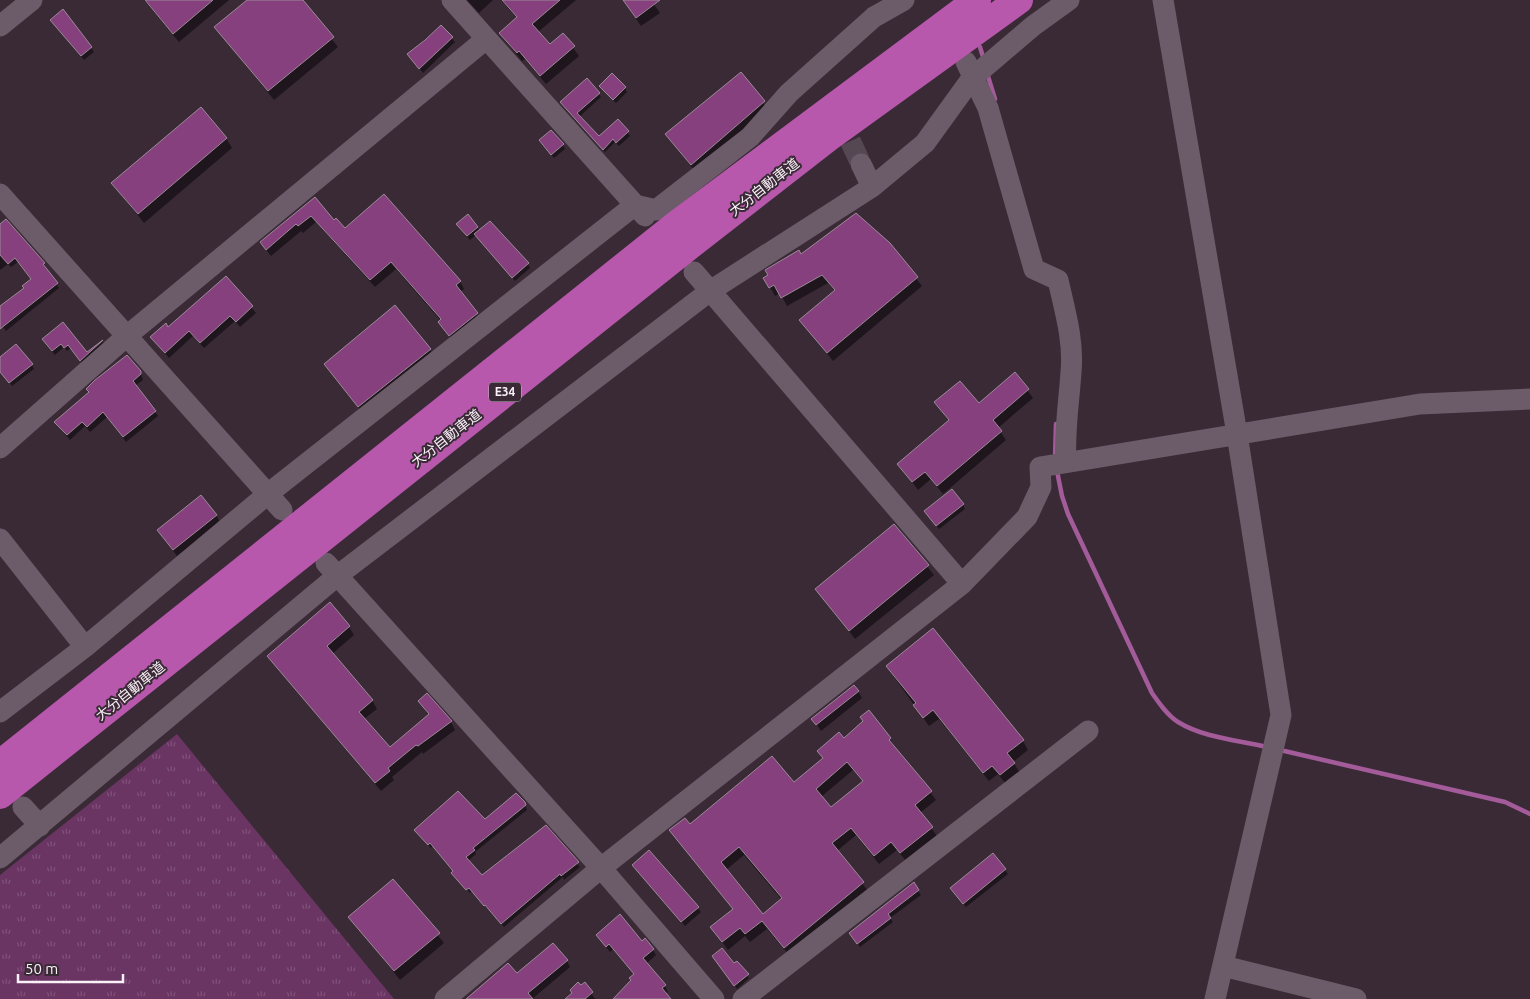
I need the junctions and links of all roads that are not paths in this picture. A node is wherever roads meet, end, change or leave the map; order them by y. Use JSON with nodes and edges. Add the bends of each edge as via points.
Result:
{"nodes":[{"id":1,"x":32,"y":0,"type":"edge"},
{"id":2,"x":452,"y":0,"type":"edge"},
{"id":3,"x":904,"y":0,"type":"edge"},
{"id":4,"x":977,"y":0,"type":"edge"},
{"id":5,"x":1018,"y":0,"type":"edge"},
{"id":6,"x":1069,"y":0,"type":"edge"},
{"id":7,"x":1163,"y":0,"type":"edge"},
{"id":8,"x":0,"y":26,"type":"edge"},
{"id":9,"x":486,"y":39,"type":"junction"},
{"id":10,"x":977,"y":68,"type":"junction"},
{"id":11,"x":861,"y":164,"type":"tunnel mouth"},
{"id":12,"x":872,"y":187,"type":"junction"},
{"id":13,"x":2,"y":201,"type":"edge"},
{"id":14,"x":635,"y":205,"type":"junction"},
{"id":15,"x":652,"y":223,"type":"dead end"},
{"id":16,"x":694,"y":272,"type":"dead end"},
{"id":17,"x":710,"y":291,"type":"junction"},
{"id":18,"x":128,"y":335,"type":"junction"},
{"id":19,"x":1530,"y":399,"type":"edge"},
{"id":20,"x":1237,"y":434,"type":"junction"},
{"id":21,"x":0,"y":448,"type":"edge"},
{"id":22,"x":1057,"y":464,"type":"junction"},
{"id":23,"x":275,"y":502,"type":"junction"},
{"id":24,"x":0,"y":539,"type":"edge"},
{"id":25,"x":332,"y":569,"type":"junction"},
{"id":26,"x":962,"y":584,"type":"junction"},
{"id":27,"x":85,"y":647,"type":"junction"},
{"id":28,"x":0,"y":712,"type":"edge"},
{"id":29,"x":1088,"y":731,"type":"dead end"},
{"id":30,"x":0,"y":764,"type":"edge"},
{"id":31,"x":12,"y":801,"type":"edge"},
{"id":32,"x":40,"y":826,"type":"junction"},
{"id":33,"x":0,"y":858,"type":"edge"},
{"id":34,"x":601,"y":868,"type":"junction"},
{"id":35,"x":1223,"y":966,"type":"junction"},
{"id":36,"x":445,"y":999,"type":"edge"},
{"id":37,"x":714,"y":999,"type":"edge"},
{"id":38,"x":743,"y":999,"type":"edge"},
{"id":39,"x":1215,"y":999,"type":"edge"},
{"id":40,"x":1356,"y":999,"type":"edge"}],
"edges":[{"from":1,"to":8,"type":"street"},
{"from":2,"to":9,"type":"street"},
{"from":3,"to":14,"type":"street","via":[[874,17],[789,93],[750,137],[656,210]]},
{"from":4,"to":30,"type":"highway","name":"大分自動車道","number":"E34","via":[[677,224]]},
{"from":5,"to":31,"type":"highway","name":"大分自動車道","number":"E34","via":[[828,138],[708,231]]},
{"from":6,"to":10,"type":"street"},
{"from":7,"to":20,"type":"street"},
{"from":9,"to":14,"type":"street"},
{"from":9,"to":18,"type":"street"},
{"from":10,"to":12,"type":"street","via":[[925,143]]},
{"from":10,"to":22,"type":"street","via":[[1034,269],[1058,280],[1070,335],[1071,372]]},
{"from":11,"to":12,"type":"street"},
{"from":12,"to":17,"type":"street"},
{"from":13,"to":18,"type":"street"},
{"from":14,"to":15,"type":"street"},
{"from":14,"to":23,"type":"street"},
{"from":16,"to":17,"type":"street"},
{"from":17,"to":25,"type":"street"},
{"from":17,"to":26,"type":"street"},
{"from":18,"to":21,"type":"street"},
{"from":18,"to":23,"type":"street"},
{"from":19,"to":20,"type":"street","via":[[1420,404]]},
{"from":20,"to":22,"type":"street"},
{"from":20,"to":35,"type":"street","via":[[1281,715]]},
{"from":22,"to":26,"type":"street","via":[[1040,467],[1041,487],[1027,517]]},
{"from":23,"to":27,"type":"street"},
{"from":24,"to":27,"type":"street"},
{"from":25,"to":32,"type":"street"},
{"from":25,"to":34,"type":"street"},
{"from":26,"to":34,"type":"street"},
{"from":27,"to":28,"type":"street"},
{"from":29,"to":38,"type":"street"},
{"from":31,"to":32,"type":"street"},
{"from":32,"to":33,"type":"street"},
{"from":34,"to":36,"type":"street"},
{"from":34,"to":37,"type":"street"},
{"from":35,"to":39,"type":"street"},
{"from":35,"to":40,"type":"street"}]}
